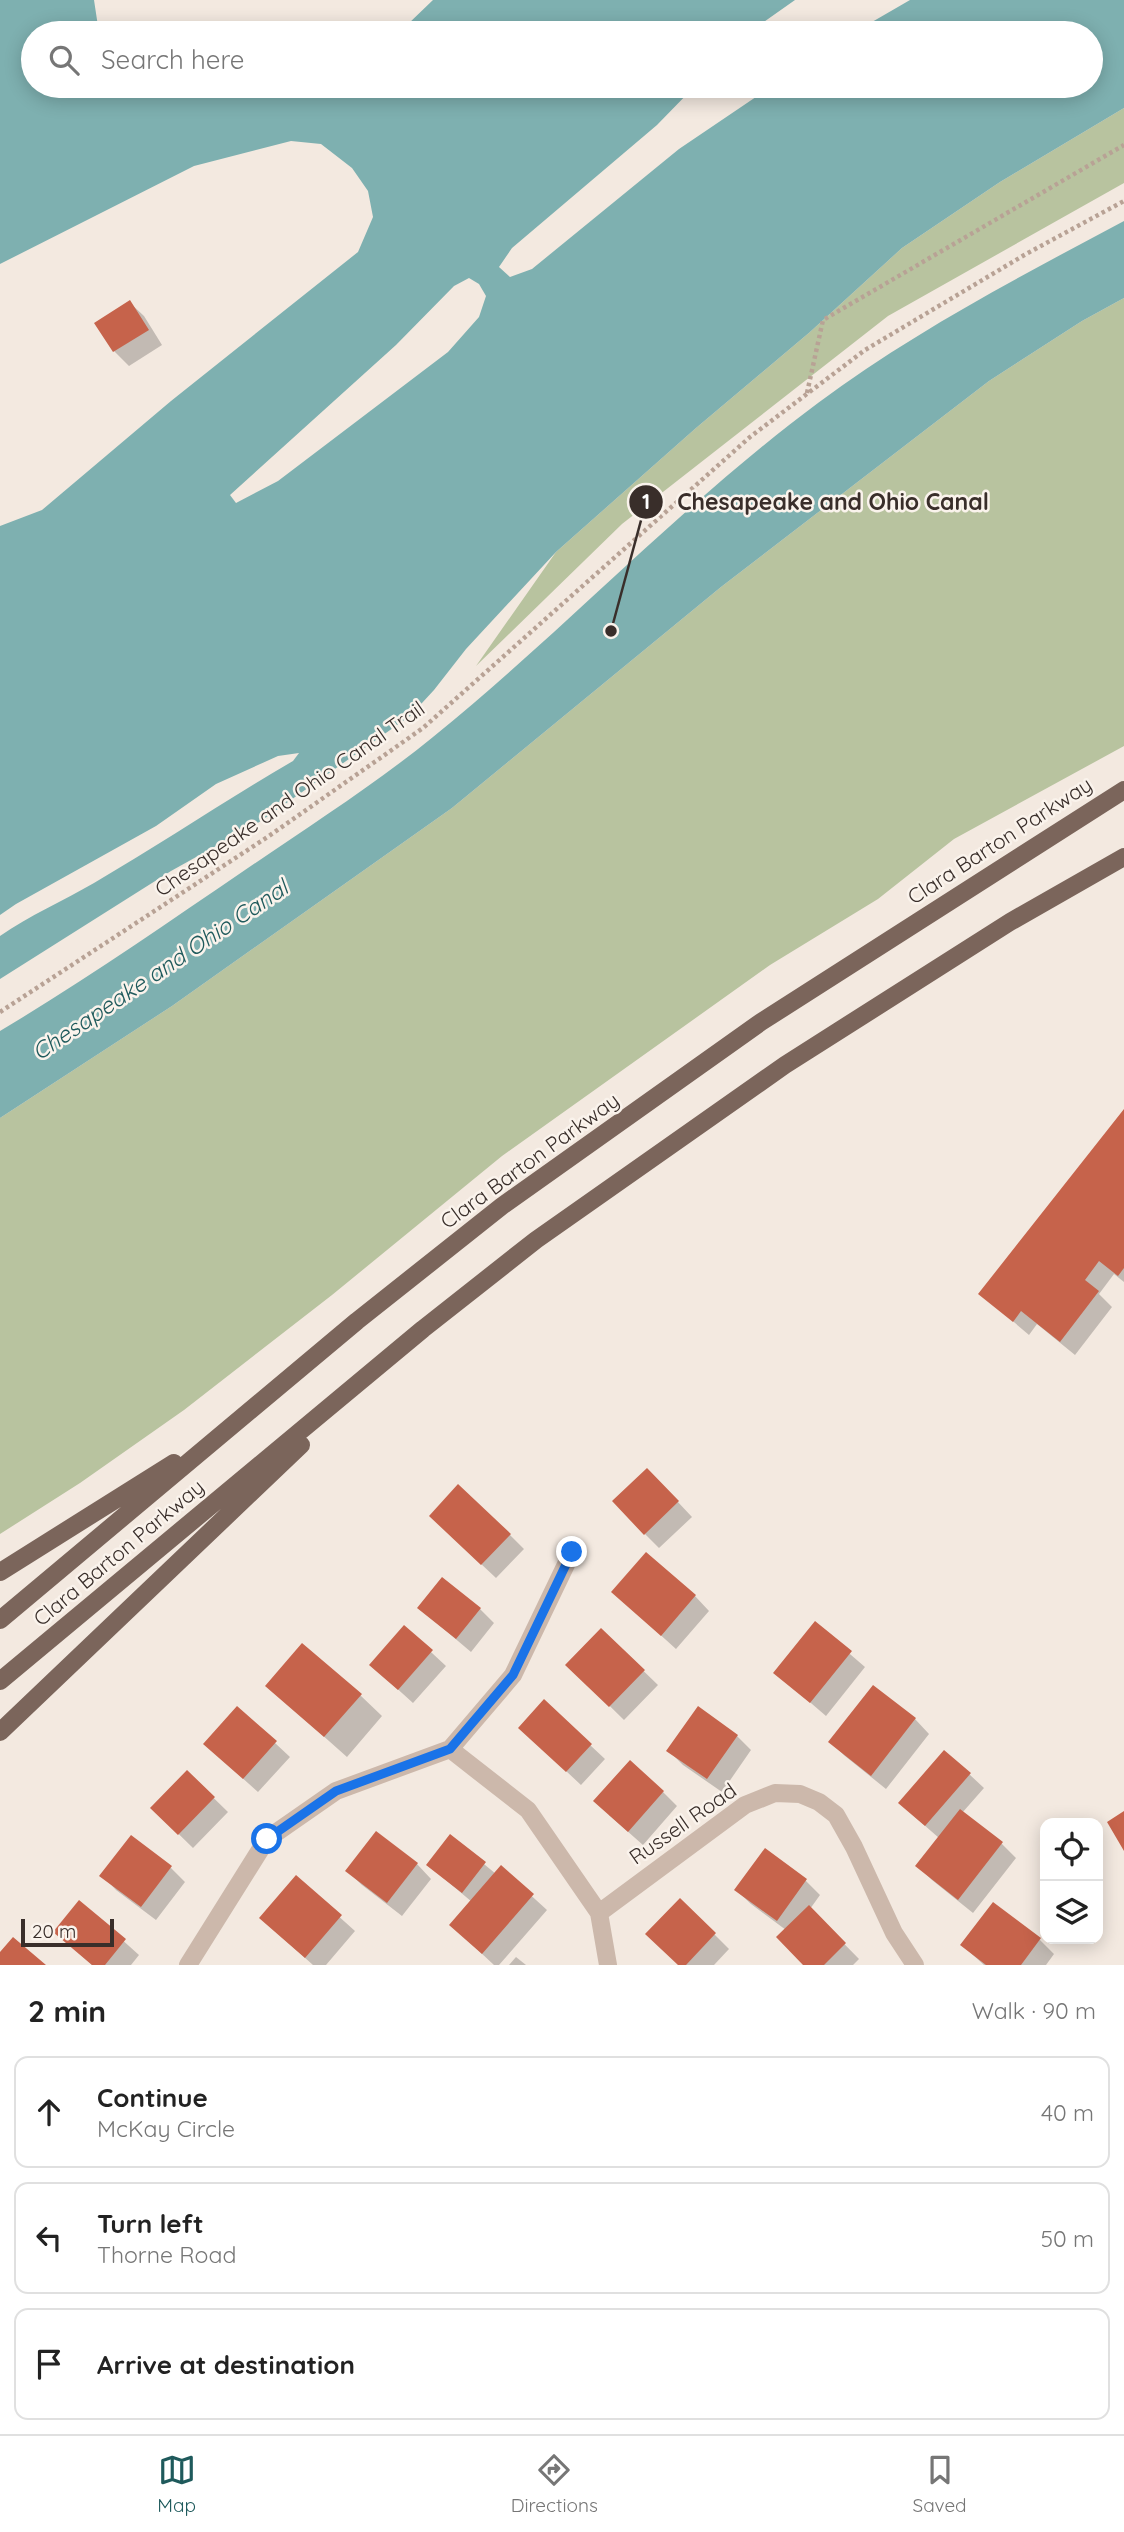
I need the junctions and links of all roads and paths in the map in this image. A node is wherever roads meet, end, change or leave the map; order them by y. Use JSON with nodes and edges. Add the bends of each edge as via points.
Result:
{"nodes":[{"id":1,"x":1124,"y":145,"type":"edge"},
{"id":2,"x":1124,"y":201,"type":"edge"},
{"id":3,"x":806,"y":395,"type":"junction"},
{"id":4,"x":1124,"y":788,"type":"edge"},
{"id":5,"x":1124,"y":857,"type":"edge"},
{"id":6,"x":0,"y":1012,"type":"edge"},
{"id":7,"x":423,"y":1329,"type":"junction"},
{"id":8,"x":231,"y":1428,"type":"junction"},
{"id":9,"x":572,"y":1552,"type":"dead end"},
{"id":10,"x":0,"y":1572,"type":"edge"},
{"id":11,"x":0,"y":1620,"type":"edge"},
{"id":12,"x":0,"y":1681,"type":"edge"},
{"id":13,"x":0,"y":1732,"type":"edge"},
{"id":14,"x":450,"y":1749,"type":"junction"},
{"id":15,"x":599,"y":1913,"type":"junction"},
{"id":16,"x":188,"y":1965,"type":"edge"},
{"id":17,"x":608,"y":1965,"type":"edge"},
{"id":18,"x":915,"y":1965,"type":"edge"}],
"edges":[{"from":1,"to":3,"type":"path","via":[[823,320]]},
{"from":2,"to":3,"type":"path","name":"Chesapeake and Ohio Canal Trail","via":[[919,317],[865,350]]},
{"from":3,"to":6,"type":"path","name":"Chesapeake and Ohio Canal Trail","via":[[750,437],[423,729],[258,844]]},
{"from":4,"to":8,"type":"main road","name":"Clara Barton Parkway","via":[[761,1022],[502,1206]]},
{"from":5,"to":7,"type":"main road","name":"Clara Barton Parkway","via":[[1010,922],[785,1065],[536,1240]]},
{"from":7,"to":12,"type":"main road","name":"Clara Barton Parkway"},
{"from":7,"to":13,"type":"main road"},
{"from":8,"to":10,"type":"main road"},
{"from":8,"to":11,"type":"main road","name":"Clara Barton Parkway"},
{"from":9,"to":14,"type":"street","via":[[513,1675]]},
{"from":14,"to":15,"type":"street","via":[[528,1810]]},
{"from":14,"to":16,"type":"street","via":[[336,1791],[267,1839]]},
{"from":15,"to":17,"type":"street"},
{"from":15,"to":18,"type":"street","name":"Russell Road","via":[[745,1805],[775,1793],[800,1794],[836,1815],[894,1933]]}]}
